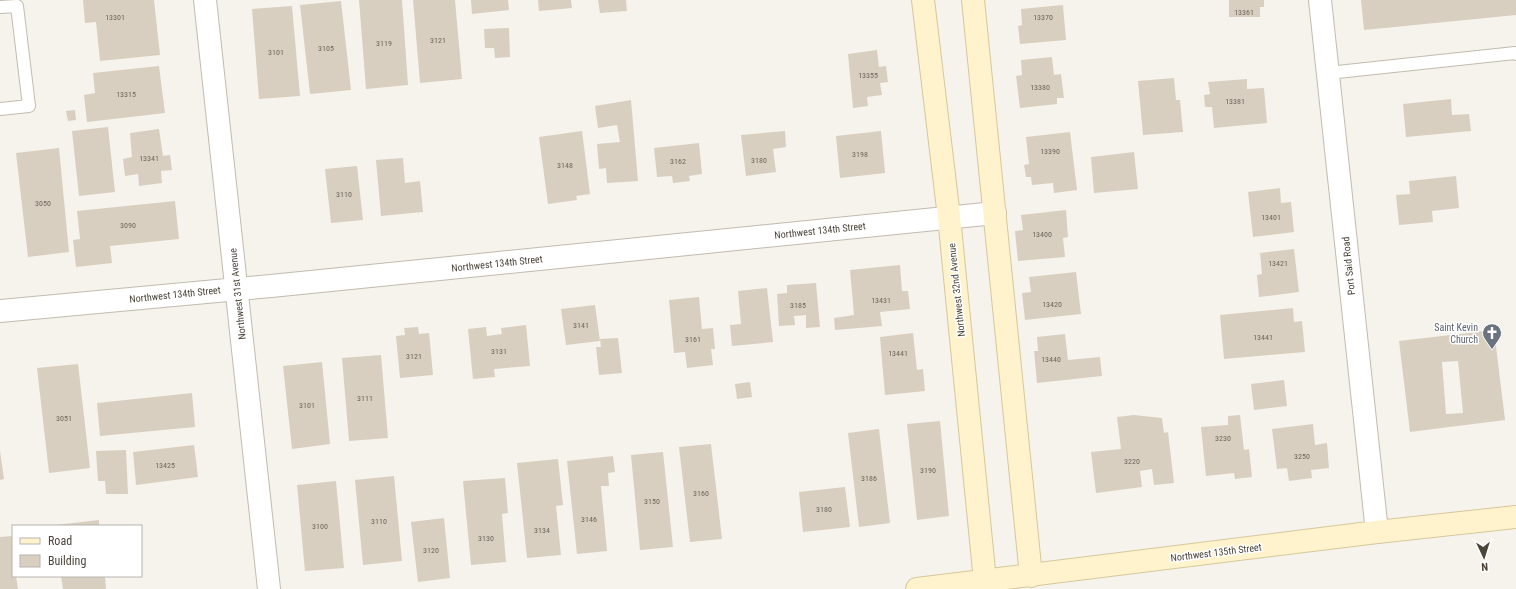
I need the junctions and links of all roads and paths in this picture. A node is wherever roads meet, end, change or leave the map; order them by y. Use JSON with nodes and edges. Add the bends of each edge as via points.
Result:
{"nodes":[{"id":1,"x":205,"y":0,"type":"edge"},
{"id":2,"x":923,"y":0,"type":"edge"},
{"id":3,"x":973,"y":0,"type":"edge"},
{"id":4,"x":1320,"y":0,"type":"edge"},
{"id":5,"x":0,"y":7,"type":"edge"},
{"id":6,"x":1516,"y":54,"type":"edge"},
{"id":7,"x":1328,"y":73,"type":"junction"},
{"id":8,"x":0,"y":109,"type":"edge"},
{"id":9,"x":995,"y":213,"type":"junction"},
{"id":10,"x":949,"y":217,"type":"junction"},
{"id":11,"x":237,"y":288,"type":"junction"},
{"id":12,"x":0,"y":311,"type":"edge"},
{"id":13,"x":1516,"y":517,"type":"edge"},
{"id":14,"x":1377,"y":532,"type":"junction"},
{"id":15,"x":1031,"y":576,"type":"junction"},
{"id":16,"x":984,"y":581,"type":"junction"},
{"id":17,"x":269,"y":589,"type":"edge"},
{"id":18,"x":917,"y":589,"type":"edge"}],
"edges":[{"from":1,"to":11,"type":"street","name":"Northwest 31st Avenue"},
{"from":2,"to":10,"type":"main road","name":"Northwest 32nd Avenue"},
{"from":3,"to":9,"type":"main road"},
{"from":4,"to":7,"type":"street","name":"Port Said Road"},
{"from":5,"to":8,"type":"lane","via":[[17,6],[28,106]]},
{"from":6,"to":7,"type":"lane"},
{"from":7,"to":14,"type":"street","name":"Port Said Road"},
{"from":9,"to":10,"type":"street","name":"Northwest 134th Street"},
{"from":9,"to":15,"type":"main road"},
{"from":10,"to":11,"type":"street","name":"Northwest 134th Street"},
{"from":10,"to":16,"type":"main road","name":"Northwest 32nd Avenue"},
{"from":11,"to":12,"type":"street","name":"Northwest 134th Street"},
{"from":11,"to":17,"type":"street","name":"Northwest 31st Avenue"},
{"from":13,"to":14,"type":"main road","name":"Northwest 135th Street"},
{"from":14,"to":15,"type":"main road","name":"Northwest 135th Street"},
{"from":15,"to":16,"type":"main road","name":"Northwest 135th Street"},
{"from":16,"to":18,"type":"main road","name":"Northwest 135th Street"}]}
